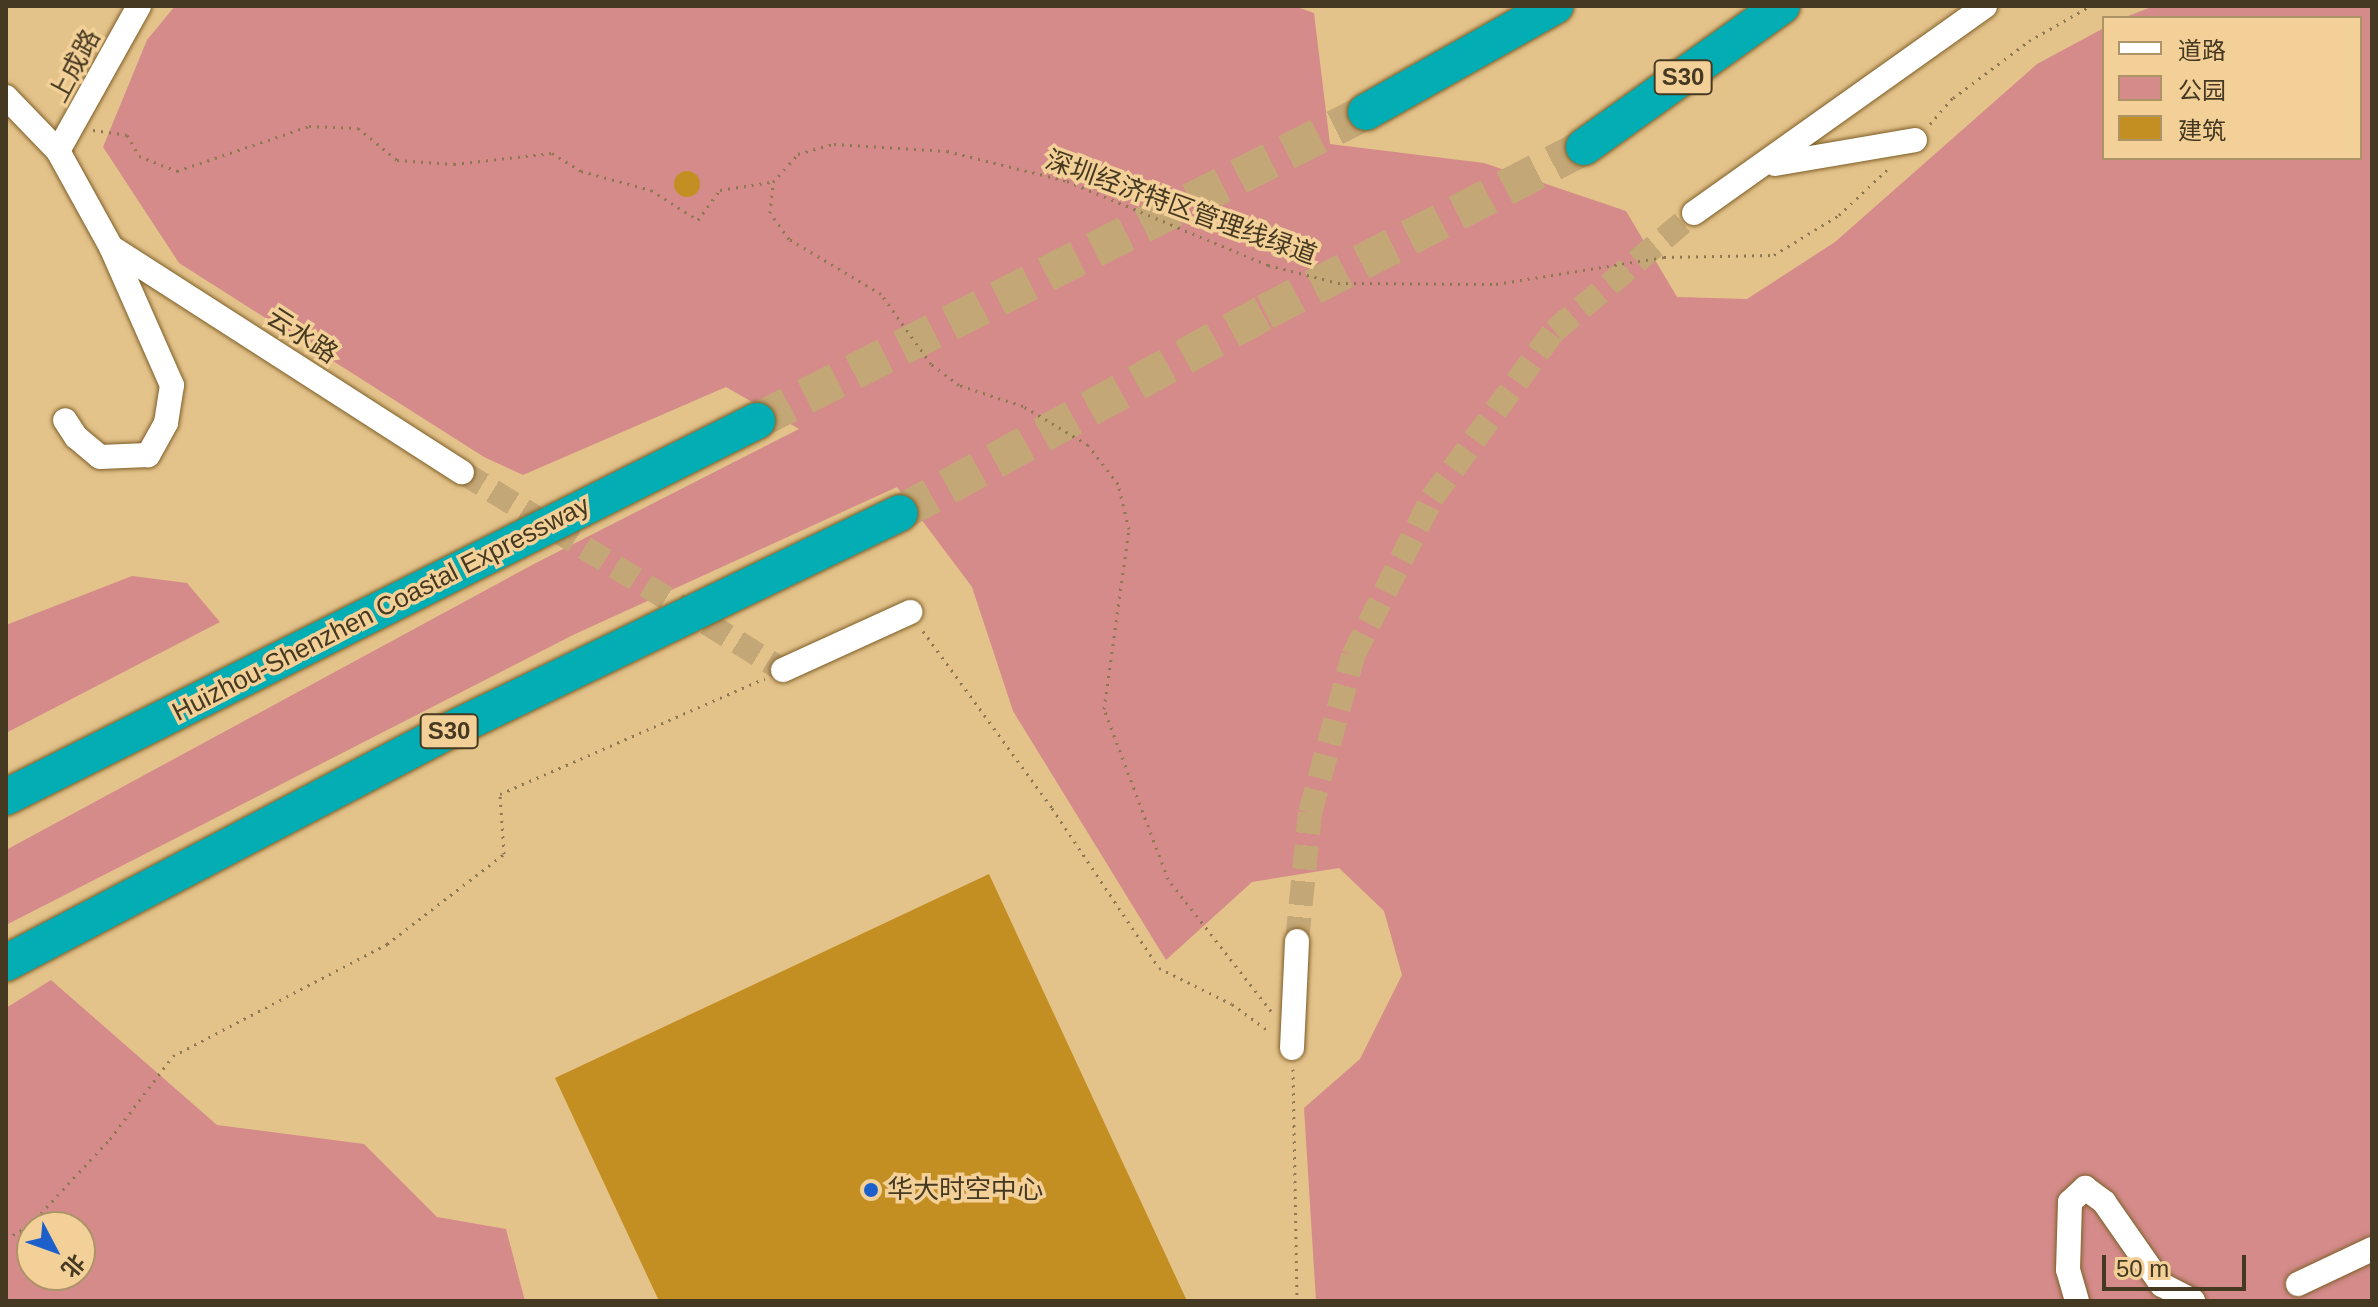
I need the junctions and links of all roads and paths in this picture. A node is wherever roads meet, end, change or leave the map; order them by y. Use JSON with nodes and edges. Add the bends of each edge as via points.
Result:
{"nodes":[{"id":1,"x":139,"y":6,"type":"edge"},
{"id":2,"x":1555,"y":6,"type":"edge"},
{"id":3,"x":1782,"y":6,"type":"edge"},
{"id":4,"x":1985,"y":6,"type":"edge"},
{"id":5,"x":2090,"y":6,"type":"edge"},
{"id":6,"x":6,"y":97,"type":"edge"},
{"id":7,"x":1366,"y":112,"type":"tunnel mouth"},
{"id":8,"x":73,"y":127,"type":"junction"},
{"id":9,"x":1915,"y":140,"type":"junction"},
{"id":10,"x":1584,"y":147,"type":"tunnel mouth"},
{"id":11,"x":58,"y":151,"type":"junction"},
{"id":12,"x":1761,"y":167,"type":"junction"},
{"id":13,"x":773,"y":182,"type":"junction"},
{"id":14,"x":1694,"y":213,"type":"tunnel mouth"},
{"id":15,"x":111,"y":247,"type":"junction"},
{"id":16,"x":65,"y":420,"type":"dead end"},
{"id":17,"x":757,"y":421,"type":"tunnel mouth"},
{"id":18,"x":462,"y":472,"type":"tunnel mouth"},
{"id":19,"x":900,"y":513,"type":"tunnel mouth"},
{"id":20,"x":910,"y":612,"type":"joint"},
{"id":21,"x":783,"y":670,"type":"joint"},
{"id":22,"x":6,"y":797,"type":"edge"},
{"id":23,"x":1297,"y":941,"type":"tunnel mouth"},
{"id":24,"x":6,"y":963,"type":"edge"},
{"id":25,"x":1292,"y":1048,"type":"junction"},
{"id":26,"x":6,"y":1239,"type":"edge"},
{"id":27,"x":2372,"y":1249,"type":"edge"},
{"id":28,"x":2298,"y":1284,"type":"dead end"},
{"id":29,"x":1297,"y":1301,"type":"edge"},
{"id":30,"x":2077,"y":1301,"type":"edge"},
{"id":31,"x":2193,"y":1301,"type":"edge"}],
"edges":[{"from":1,"to":8,"type":"street","name":"上成路"},
{"from":2,"to":7,"type":"highway"},
{"from":3,"to":10,"type":"highway","number":"S30"},
{"from":4,"to":12,"type":"street"},
{"from":5,"to":9,"type":"path","name":"深圳经济特区管理线绿道","via":[[2029,41],[1953,98]]},
{"from":6,"to":11,"type":"street"},
{"from":8,"to":11,"type":"street","name":"上成路"},
{"from":8,"to":13,"type":"path","via":[[127,135],[139,156],[177,171],[309,126],[358,128],[397,160],[454,164],[552,153],[581,171],[651,190],[698,220],[720,190]]},
{"from":9,"to":12,"type":"street"},
{"from":9,"to":13,"type":"path","name":"深圳经济特区管理线绿道","via":[[1839,215],[1774,255],[1664,257],[1496,284],[1338,283],[1268,265],[1067,181],[947,151],[834,144],[798,154]]},
{"from":11,"to":15,"type":"street"},
{"from":12,"to":14,"type":"street"},
{"from":13,"to":25,"type":"path","via":[[770,213],[789,239],[881,294],[931,364],[959,385],[1023,406],[1088,445],[1118,484],[1129,529],[1104,709],[1168,879],[1263,998]]},
{"from":15,"to":16,"type":"street","via":[[172,385],[166,423],[148,455],[124,460],[100,457]]},
{"from":15,"to":18,"type":"street","name":"云水路"},
{"from":17,"to":22,"type":"highway","name":"Huizhou-Shenzhen Coastal Expressway"},
{"from":19,"to":24,"type":"highway","number":"S30","via":[[434,738]]},
{"from":20,"to":21,"type":"street"},
{"from":20,"to":25,"type":"path","via":[[1052,808],[1159,968],[1232,1004]]},
{"from":21,"to":26,"type":"path","via":[[500,794],[504,854],[387,944],[173,1056],[110,1139],[30,1225]]},
{"from":23,"to":25,"type":"street"},
{"from":25,"to":29,"type":"path"},
{"from":27,"to":28,"type":"street"},
{"from":30,"to":31,"type":"street","via":[[2068,1270],[2070,1202],[2085,1188],[2104,1202],[2162,1285]]}]}
